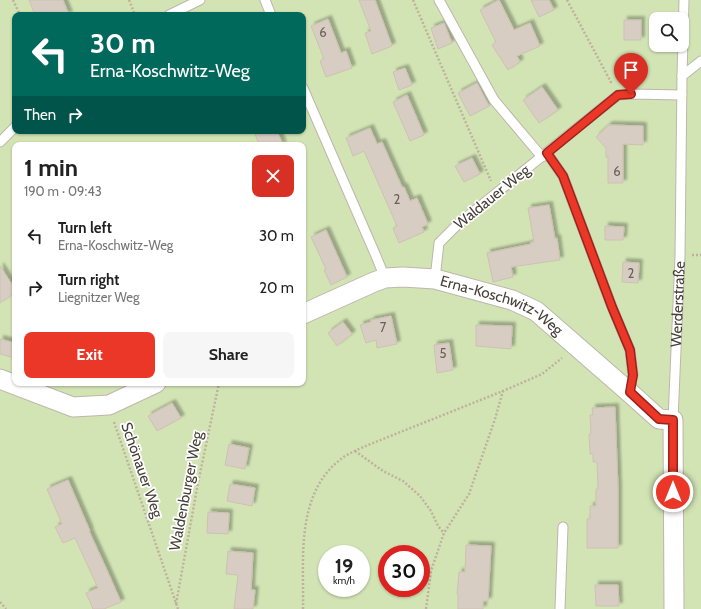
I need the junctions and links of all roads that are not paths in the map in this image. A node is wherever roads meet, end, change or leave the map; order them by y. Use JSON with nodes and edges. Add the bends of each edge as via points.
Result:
{"nodes":[{"id":1,"x":200,"y":0,"type":"edge"},
{"id":2,"x":265,"y":0,"type":"edge"},
{"id":3,"x":439,"y":0,"type":"edge"},
{"id":4,"x":684,"y":0,"type":"edge"},
{"id":5,"x":175,"y":12,"type":"edge"},
{"id":6,"x":271,"y":12,"type":"edge"},
{"id":7,"x":701,"y":61,"type":"edge"},
{"id":8,"x":682,"y":76,"type":"junction"},
{"id":9,"x":306,"y":95,"type":"edge"},
{"id":10,"x":682,"y":95,"type":"junction"},
{"id":11,"x":12,"y":130,"type":"edge"},
{"id":12,"x":0,"y":142,"type":"edge"},
{"id":13,"x":545,"y":155,"type":"junction"},
{"id":14,"x":385,"y":278,"type":"junction"},
{"id":15,"x":435,"y":279,"type":"junction"},
{"id":16,"x":306,"y":313,"type":"edge"},
{"id":17,"x":0,"y":379,"type":"edge"},
{"id":18,"x":12,"y":384,"type":"edge"},
{"id":19,"x":18,"y":386,"type":"edge"},
{"id":20,"x":150,"y":386,"type":"edge"},
{"id":21,"x":630,"y":392,"type":"junction"},
{"id":22,"x":673,"y":420,"type":"junction"},
{"id":23,"x":563,"y":527,"type":"dead end"},
{"id":24,"x":560,"y":609,"type":"edge"},
{"id":25,"x":674,"y":609,"type":"edge"}],
"edges":[{"from":1,"to":5,"type":"lane"},
{"from":2,"to":6,"type":"lane"},
{"from":3,"to":13,"type":"lane","via":[[494,100]]},
{"from":4,"to":8,"type":"lane","name":"Werderstraße"},
{"from":7,"to":8,"type":"lane"},
{"from":8,"to":10,"type":"lane","name":"Werderstraße"},
{"from":9,"to":14,"type":"lane"},
{"from":10,"to":13,"type":"lane","name":"Waldauer Weg","via":[[618,95]]},
{"from":10,"to":22,"type":"lane","name":"Werderstraße","via":[[680,256]]},
{"from":11,"to":12,"type":"lane"},
{"from":13,"to":15,"type":"lane","name":"Waldauer Weg","via":[[496,192],[439,243]]},
{"from":13,"to":21,"type":"lane","via":[[563,176],[630,350],[633,375]]},
{"from":14,"to":15,"type":"street","name":"Erna-Koschwitz-Weg"},
{"from":14,"to":16,"type":"street","name":"Erna-Koschwitz-Weg"},
{"from":15,"to":21,"type":"street","name":"Erna-Koschwitz-Weg","via":[[512,300],[536,311]]},
{"from":17,"to":18,"type":"street"},
{"from":19,"to":20,"type":"street","via":[[73,407],[109,405]]},
{"from":21,"to":22,"type":"street","name":"Erna-Koschwitz-Weg","via":[[659,419]]},
{"from":22,"to":25,"type":"street","name":"Werderstraße"},
{"from":23,"to":24,"type":"lane"}]}
